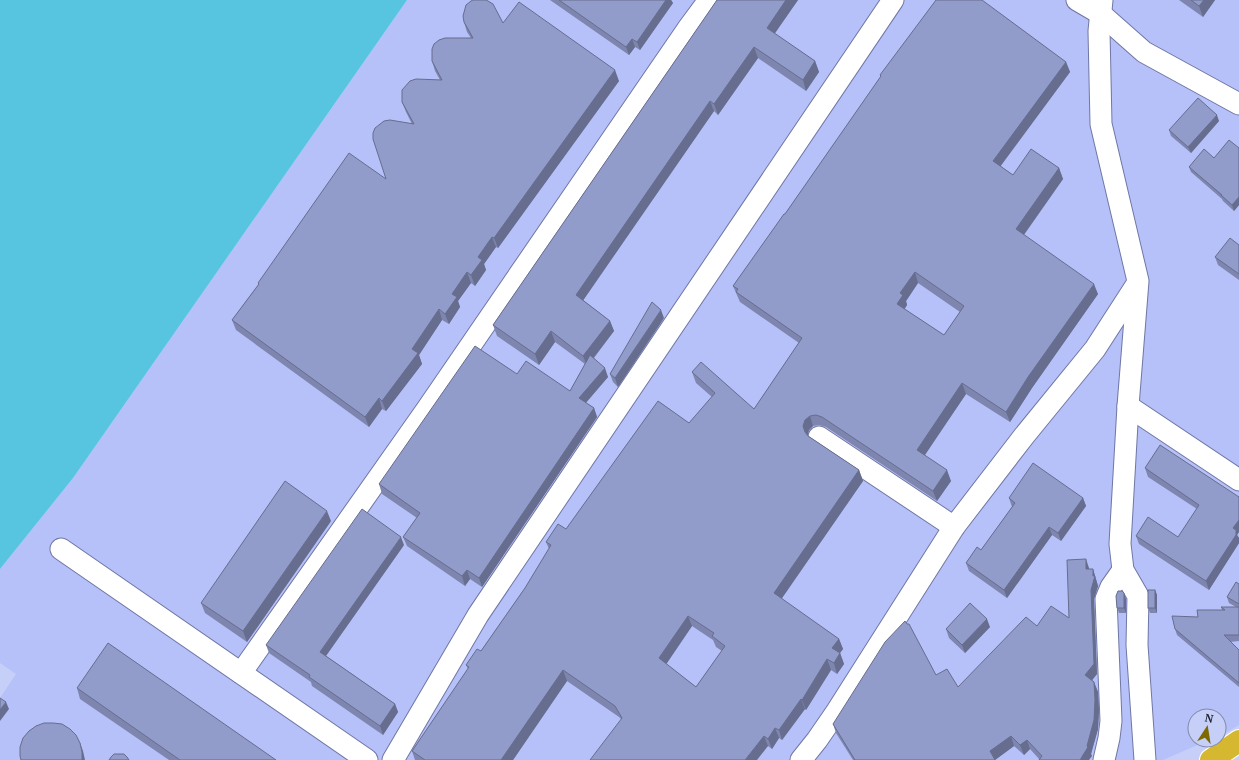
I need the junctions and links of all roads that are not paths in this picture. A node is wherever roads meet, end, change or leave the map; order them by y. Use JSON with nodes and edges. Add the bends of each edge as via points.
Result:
{"nodes":[{"id":1,"x":709,"y":0,"type":"edge"},
{"id":2,"x":893,"y":0,"type":"edge"},
{"id":3,"x":1077,"y":0,"type":"edge"},
{"id":4,"x":1101,"y":7,"type":"edge"},
{"id":5,"x":1239,"y":104,"type":"edge"},
{"id":6,"x":1138,"y":281,"type":"junction"},
{"id":7,"x":1128,"y":406,"type":"junction"},
{"id":8,"x":819,"y":438,"type":"dead end"},
{"id":9,"x":1239,"y":480,"type":"edge"},
{"id":10,"x":954,"y":527,"type":"junction"},
{"id":11,"x":62,"y":549,"type":"dead end"},
{"id":12,"x":1123,"y":570,"type":"junction"},
{"id":13,"x":242,"y":673,"type":"junction"},
{"id":14,"x":1239,"y":741,"type":"edge"},
{"id":15,"x":367,"y":760,"type":"edge"},
{"id":16,"x":393,"y":760,"type":"edge"},
{"id":17,"x":801,"y":760,"type":"edge"},
{"id":18,"x":1104,"y":760,"type":"edge"},
{"id":19,"x":1145,"y":760,"type":"edge"},
{"id":20,"x":1211,"y":760,"type":"edge"}],
"edges":[{"from":1,"to":13,"type":"street"},
{"from":2,"to":16,"type":"street","via":[[478,615]]},
{"from":3,"to":4,"type":"street"},
{"from":4,"to":5,"type":"street","via":[[1144,52]]},
{"from":4,"to":6,"type":"street","via":[[1101,124]]},
{"from":6,"to":7,"type":"street"},
{"from":6,"to":10,"type":"street","via":[[1095,349]]},
{"from":7,"to":9,"type":"street"},
{"from":7,"to":12,"type":"street","via":[[1120,544]]},
{"from":8,"to":10,"type":"street"},
{"from":10,"to":17,"type":"street","via":[[837,711]]},
{"from":11,"to":13,"type":"street"},
{"from":12,"to":18,"type":"street","via":[[1106,599],[1111,721]]},
{"from":12,"to":19,"type":"street","via":[[1138,596],[1137,645]]},
{"from":13,"to":15,"type":"street"},
{"from":14,"to":20,"type":"highway"}]}
